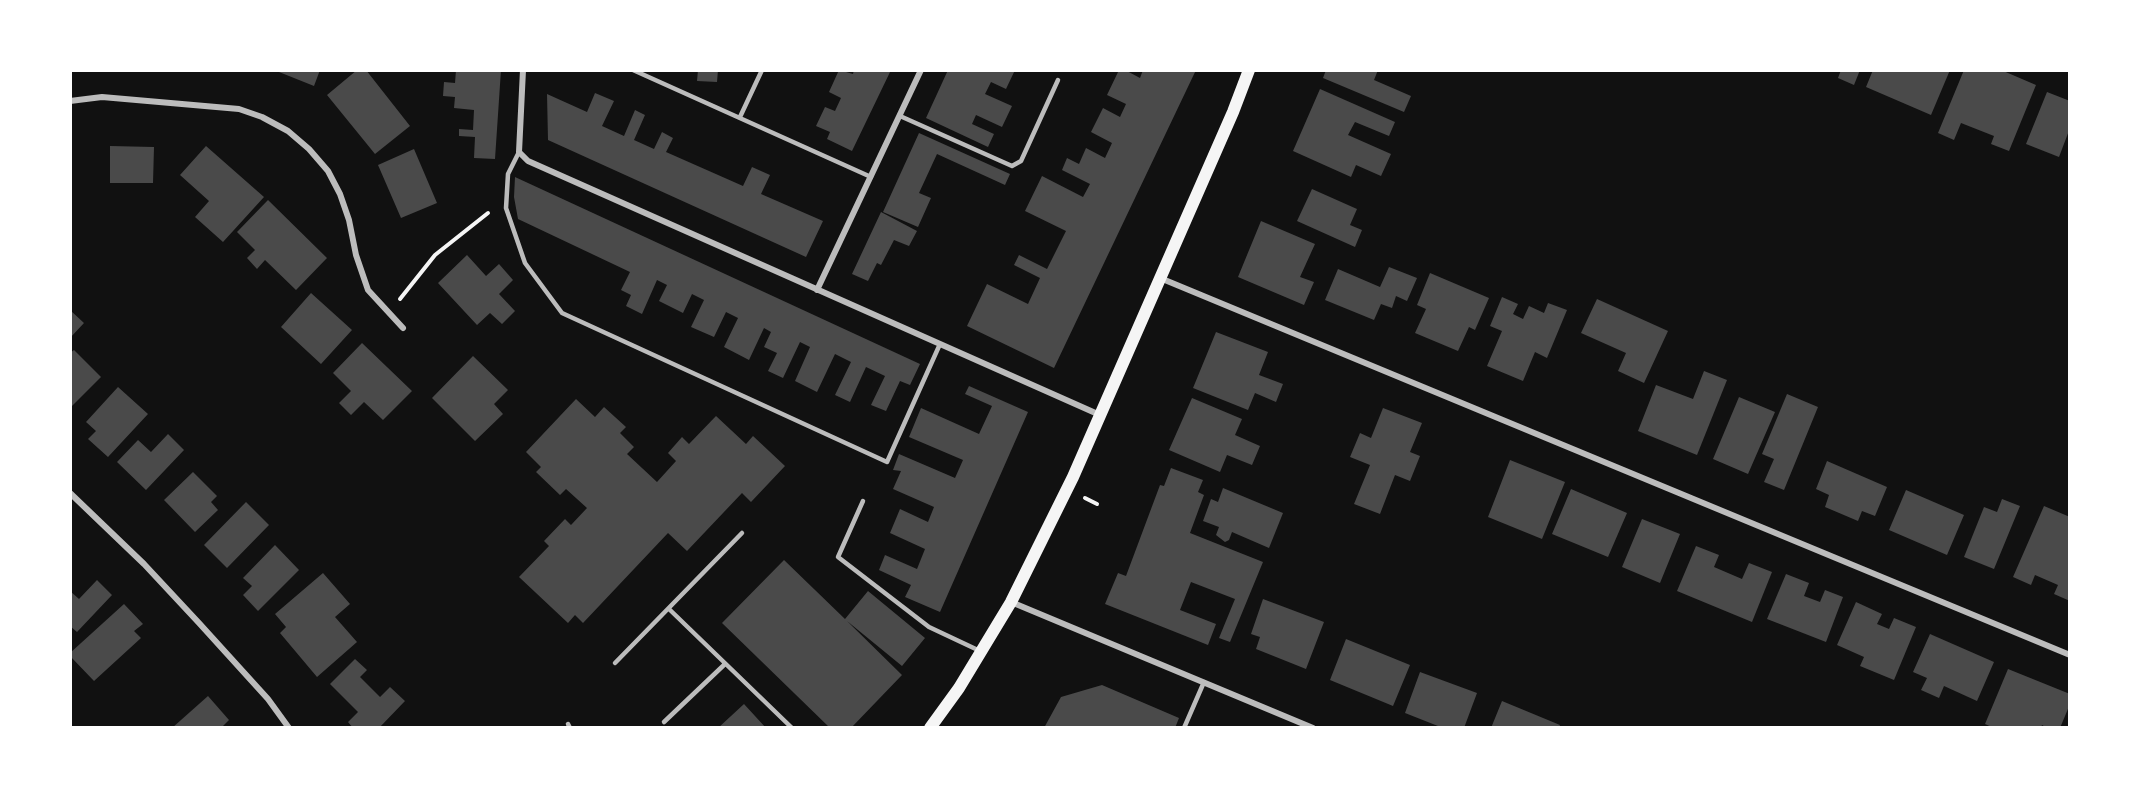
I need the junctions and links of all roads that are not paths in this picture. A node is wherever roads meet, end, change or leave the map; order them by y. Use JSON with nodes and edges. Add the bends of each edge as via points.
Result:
{"nodes":[{"id":1,"x":524,"y":70,"type":"edge"},
{"id":2,"x":633,"y":70,"type":"edge"},
{"id":3,"x":762,"y":70,"type":"edge"},
{"id":4,"x":921,"y":70,"type":"edge"},
{"id":5,"x":1249,"y":70,"type":"edge"},
{"id":6,"x":1059,"y":80,"type":"dead end"},
{"id":7,"x":70,"y":101,"type":"edge"},
{"id":8,"x":900,"y":116,"type":"junction"},
{"id":9,"x":740,"y":117,"type":"junction"},
{"id":10,"x":519,"y":152,"type":"junction"},
{"id":11,"x":871,"y":177,"type":"junction"},
{"id":12,"x":1160,"y":279,"type":"junction"},
{"id":13,"x":817,"y":290,"type":"junction"},
{"id":14,"x":403,"y":328,"type":"dead end"},
{"id":15,"x":940,"y":344,"type":"junction"},
{"id":16,"x":1101,"y":416,"type":"junction"},
{"id":17,"x":70,"y":493,"type":"edge"},
{"id":18,"x":863,"y":501,"type":"dead end"},
{"id":19,"x":742,"y":533,"type":"dead end"},
{"id":20,"x":1011,"y":602,"type":"junction"},
{"id":21,"x":669,"y":609,"type":"junction"},
{"id":22,"x":980,"y":651,"type":"junction"},
{"id":23,"x":2070,"y":655,"type":"edge"},
{"id":24,"x":615,"y":663,"type":"dead end"},
{"id":25,"x":725,"y":664,"type":"junction"},
{"id":26,"x":1204,"y":682,"type":"junction"},
{"id":27,"x":664,"y":722,"type":"dead end"},
{"id":28,"x":289,"y":728,"type":"edge"},
{"id":29,"x":792,"y":728,"type":"edge"},
{"id":30,"x":930,"y":728,"type":"edge"},
{"id":31,"x":1184,"y":728,"type":"edge"},
{"id":32,"x":1313,"y":728,"type":"edge"}],
"edges":[{"from":1,"to":10,"type":"street"},
{"from":2,"to":9,"type":"lane"},
{"from":3,"to":9,"type":"lane"},
{"from":4,"to":8,"type":"street"},
{"from":5,"to":12,"type":"main road"},
{"from":6,"to":8,"type":"lane","via":[[1021,161],[1012,166]]},
{"from":7,"to":14,"type":"street","via":[[102,97],[239,109],[288,131],[309,149],[336,186],[368,290]]},
{"from":8,"to":11,"type":"street"},
{"from":9,"to":11,"type":"lane"},
{"from":10,"to":13,"type":"street","via":[[528,161]]},
{"from":10,"to":15,"type":"lane","via":[[508,174],[506,208],[525,263],[562,313],[887,462]]},
{"from":11,"to":13,"type":"street"},
{"from":12,"to":16,"type":"main road"},
{"from":12,"to":23,"type":"street"},
{"from":13,"to":15,"type":"street"},
{"from":15,"to":16,"type":"street"},
{"from":16,"to":20,"type":"main road"},
{"from":17,"to":28,"type":"street","via":[[200,623]]},
{"from":18,"to":22,"type":"lane","via":[[838,557],[929,627]]},
{"from":19,"to":21,"type":"lane"},
{"from":20,"to":22,"type":"main road"},
{"from":20,"to":26,"type":"street"},
{"from":21,"to":24,"type":"lane"},
{"from":21,"to":25,"type":"lane"},
{"from":22,"to":30,"type":"main road"},
{"from":25,"to":27,"type":"lane"},
{"from":25,"to":29,"type":"lane"},
{"from":26,"to":31,"type":"lane"},
{"from":26,"to":32,"type":"street"}]}
